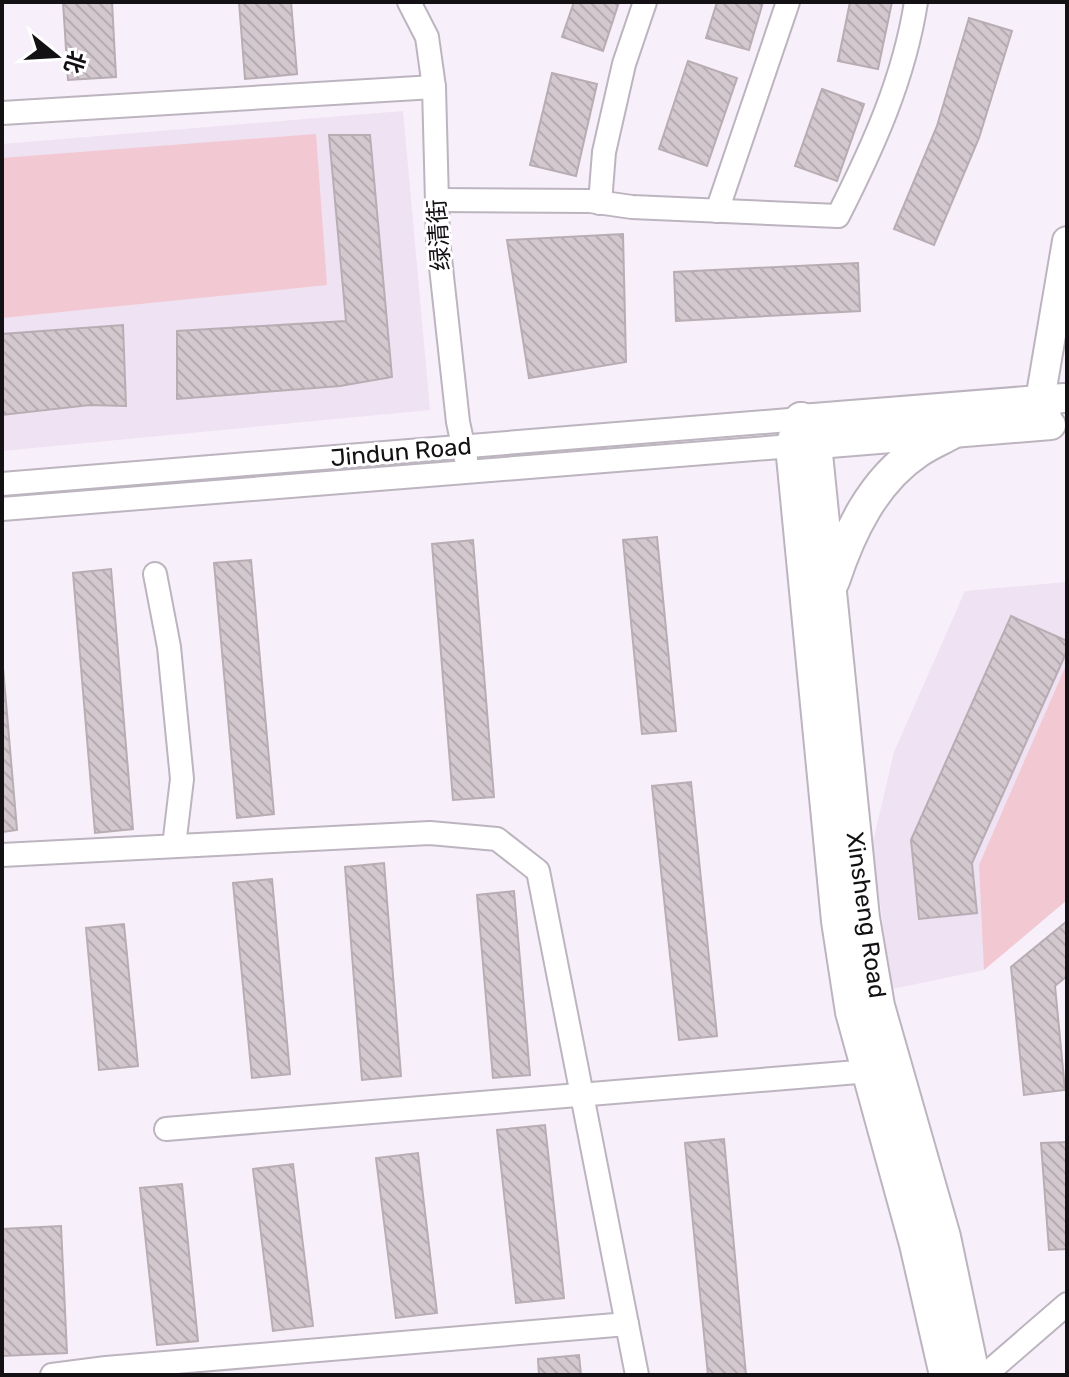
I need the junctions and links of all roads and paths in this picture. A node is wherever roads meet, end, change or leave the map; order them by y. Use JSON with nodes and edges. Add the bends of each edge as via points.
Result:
{"nodes":[{"id":1,"x":409,"y":2,"type":"edge"},
{"id":2,"x":421,"y":2,"type":"edge"},
{"id":3,"x":645,"y":2,"type":"edge"},
{"id":4,"x":788,"y":2,"type":"edge"},
{"id":5,"x":916,"y":2,"type":"edge"},
{"id":6,"x":427,"y":37,"type":"junction"},
{"id":7,"x":434,"y":87,"type":"junction"},
{"id":8,"x":2,"y":113,"type":"edge"},
{"id":9,"x":437,"y":200,"type":"junction"},
{"id":10,"x":600,"y":203,"type":"junction"},
{"id":11,"x":717,"y":211,"type":"junction"},
{"id":12,"x":1067,"y":241,"type":"edge"},
{"id":13,"x":1058,"y":400,"type":"edge"},
{"id":14,"x":951,"y":433,"type":"junction"},
{"id":15,"x":803,"y":436,"type":"junction"},
{"id":16,"x":463,"y":447,"type":"junction"},
{"id":17,"x":468,"y":472,"type":"junction"},
{"id":18,"x":2,"y":484,"type":"edge"},
{"id":19,"x":2,"y":509,"type":"edge"},
{"id":20,"x":155,"y":574,"type":"dead end"},
{"id":21,"x":830,"y":591,"type":"junction"},
{"id":22,"x":174,"y":846,"type":"junction"},
{"id":23,"x":2,"y":855,"type":"edge"},
{"id":24,"x":882,"y":1070,"type":"junction"},
{"id":25,"x":582,"y":1095,"type":"junction"},
{"id":26,"x":166,"y":1129,"type":"dead end"},
{"id":27,"x":1067,"y":1304,"type":"edge"},
{"id":28,"x":627,"y":1324,"type":"junction"},
{"id":29,"x":52,"y":1375,"type":"edge"},
{"id":30,"x":637,"y":1375,"type":"edge"},
{"id":31,"x":946,"y":1375,"type":"edge"},
{"id":32,"x":973,"y":1375,"type":"edge"},
{"id":33,"x":985,"y":1375,"type":"edge"}],
"edges":[{"from":1,"to":6,"type":"street","name":"绿清街"},
{"from":2,"to":6,"type":"street"},
{"from":3,"to":10,"type":"street","via":[[604,152]]},
{"from":4,"to":11,"type":"street"},
{"from":5,"to":11,"type":"street","via":[[910,42],[876,141],[838,216]]},
{"from":6,"to":7,"type":"street","name":"绿清街"},
{"from":7,"to":8,"type":"street"},
{"from":7,"to":9,"type":"street","name":"绿清街"},
{"from":9,"to":10,"type":"street"},
{"from":9,"to":16,"type":"street","name":"绿清街"},
{"from":10,"to":11,"type":"street"},
{"from":12,"to":13,"type":"street"},
{"from":13,"to":14,"type":"street"},
{"from":13,"to":15,"type":"street"},
{"from":14,"to":15,"type":"street"},
{"from":14,"to":21,"type":"main road","via":[[894,470],[867,504],[845,543]]},
{"from":15,"to":16,"type":"street","name":"Jindun Road"},
{"from":15,"to":17,"type":"street","name":"Jindun Road"},
{"from":15,"to":21,"type":"main road","name":"Xinsheng Road"},
{"from":15,"to":24,"type":"main road","name":"Xinsheng Road","via":[[838,921],[852,1012]]},
{"from":16,"to":17,"type":"street","name":"绿清街"},
{"from":16,"to":18,"type":"street","name":"Jindun Road"},
{"from":17,"to":19,"type":"street","name":"Jindun Road"},
{"from":20,"to":22,"type":"street","via":[[169,647],[182,779]]},
{"from":21,"to":24,"type":"main road","name":"Xinsheng Road"},
{"from":22,"to":23,"type":"street"},
{"from":22,"to":25,"type":"street","via":[[430,833],[497,839],[538,871]]},
{"from":24,"to":25,"type":"street"},
{"from":24,"to":31,"type":"main road","name":"Xinsheng Road"},
{"from":24,"to":32,"type":"main road","name":"Xinsheng Road","via":[[944,1237]]},
{"from":25,"to":26,"type":"street"},
{"from":25,"to":28,"type":"street"},
{"from":27,"to":33,"type":"street"},
{"from":28,"to":29,"type":"street"},
{"from":28,"to":30,"type":"street"}]}
